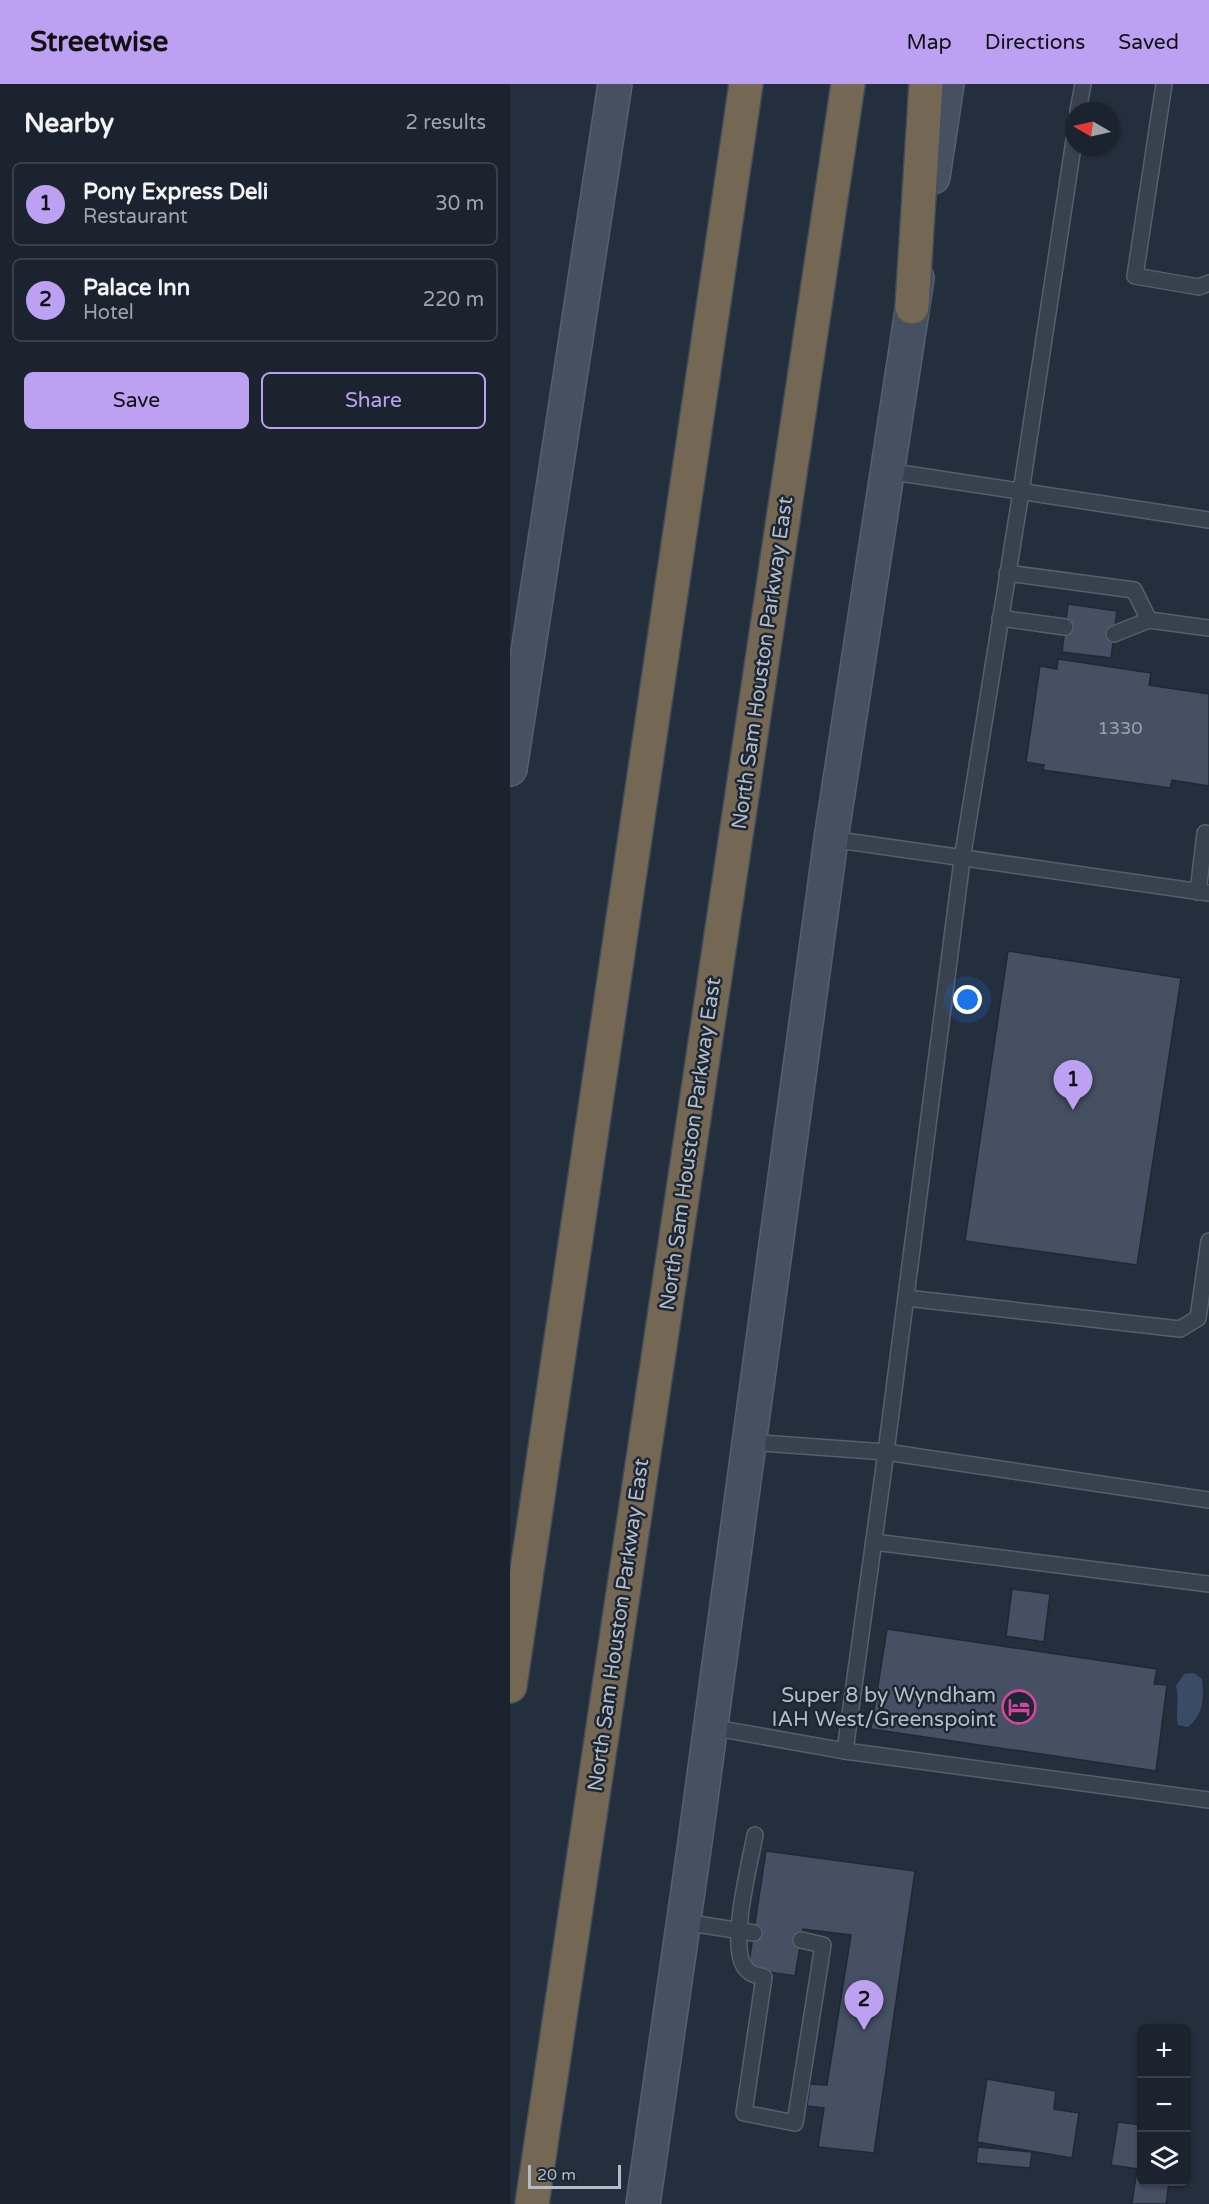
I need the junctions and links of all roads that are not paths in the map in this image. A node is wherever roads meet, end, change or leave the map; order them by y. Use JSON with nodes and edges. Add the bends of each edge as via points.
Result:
{"nodes":[{"id":1,"x":615,"y":84,"type":"edge"},
{"id":2,"x":746,"y":84,"type":"edge"},
{"id":3,"x":848,"y":84,"type":"edge"},
{"id":4,"x":926,"y":84,"type":"edge"},
{"id":5,"x":947,"y":84,"type":"edge"},
{"id":6,"x":1083,"y":84,"type":"edge"},
{"id":7,"x":1164,"y":84,"type":"edge"},
{"id":8,"x":1080,"y":102,"type":"edge"},
{"id":9,"x":1072,"y":156,"type":"edge"},
{"id":10,"x":1209,"y":283,"type":"edge"},
{"id":11,"x":912,"y":307,"type":"junction"},
{"id":12,"x":887,"y":471,"type":"junction"},
{"id":13,"x":1021,"y":492,"type":"junction"},
{"id":14,"x":1209,"y":520,"type":"edge"},
{"id":15,"x":1008,"y":573,"type":"junction"},
{"id":16,"x":1000,"y":618,"type":"junction"},
{"id":17,"x":1149,"y":620,"type":"junction"},
{"id":18,"x":1065,"y":627,"type":"dead end"},
{"id":19,"x":1209,"y":628,"type":"edge"},
{"id":20,"x":1114,"y":634,"type":"dead end"},
{"id":21,"x":510,"y":769,"type":"edge"},
{"id":22,"x":1209,"y":834,"type":"edge"},
{"id":23,"x":831,"y":839,"type":"junction"},
{"id":24,"x":962,"y":860,"type":"junction"},
{"id":25,"x":1203,"y":893,"type":"edge"},
{"id":26,"x":1209,"y":1241,"type":"edge"},
{"id":27,"x":906,"y":1298,"type":"junction"},
{"id":28,"x":748,"y":1442,"type":"junction"},
{"id":29,"x":886,"y":1452,"type":"junction"},
{"id":30,"x":1209,"y":1500,"type":"edge"},
{"id":31,"x":874,"y":1542,"type":"junction"},
{"id":32,"x":1209,"y":1584,"type":"edge"},
{"id":33,"x":510,"y":1686,"type":"edge"},
{"id":34,"x":710,"y":1727,"type":"junction"},
{"id":35,"x":845,"y":1750,"type":"junction"},
{"id":36,"x":1209,"y":1800,"type":"edge"},
{"id":37,"x":755,"y":1835,"type":"dead end"},
{"id":38,"x":684,"y":1922,"type":"junction"},
{"id":39,"x":746,"y":1932,"type":"junction"},
{"id":40,"x":801,"y":1940,"type":"dead end"},
{"id":41,"x":532,"y":2204,"type":"edge"},
{"id":42,"x":643,"y":2204,"type":"edge"}],
"edges":[{"from":1,"to":21,"type":"main road"},
{"from":2,"to":33,"type":"highway"},
{"from":3,"to":41,"type":"highway","name":"North Sam Houston Parkway East"},
{"from":4,"to":11,"type":"highway"},
{"from":5,"to":11,"type":"main road"},
{"from":6,"to":8,"type":"lane"},
{"from":7,"to":10,"type":"lane","via":[[1135,276],[1199,287]]},
{"from":9,"to":13,"type":"lane"},
{"from":11,"to":12,"type":"main road"},
{"from":12,"to":13,"type":"lane"},
{"from":12,"to":23,"type":"main road"},
{"from":13,"to":14,"type":"lane"},
{"from":13,"to":15,"type":"lane"},
{"from":15,"to":16,"type":"lane"},
{"from":15,"to":17,"type":"lane","via":[[1134,590]]},
{"from":16,"to":18,"type":"lane"},
{"from":16,"to":24,"type":"lane"},
{"from":17,"to":19,"type":"lane"},
{"from":17,"to":20,"type":"lane"},
{"from":22,"to":25,"type":"lane","via":[[1206,833]]},
{"from":23,"to":24,"type":"lane"},
{"from":23,"to":28,"type":"main road"},
{"from":24,"to":25,"type":"lane"},
{"from":24,"to":27,"type":"lane"},
{"from":26,"to":27,"type":"lane","via":[[1198,1318],[1180,1329]]},
{"from":27,"to":29,"type":"lane"},
{"from":28,"to":29,"type":"lane"},
{"from":28,"to":34,"type":"main road"},
{"from":29,"to":30,"type":"lane"},
{"from":29,"to":31,"type":"lane"},
{"from":31,"to":32,"type":"lane"},
{"from":31,"to":35,"type":"lane"},
{"from":34,"to":35,"type":"lane"},
{"from":34,"to":38,"type":"main road"},
{"from":35,"to":36,"type":"lane"},
{"from":37,"to":39,"type":"lane"},
{"from":38,"to":39,"type":"lane"},
{"from":38,"to":42,"type":"main road"},
{"from":39,"to":40,"type":"lane","via":[[738,1952],[743,1965],[750,1973],[764,1977],[744,2113],[795,2123],[824,1945]]}]}
